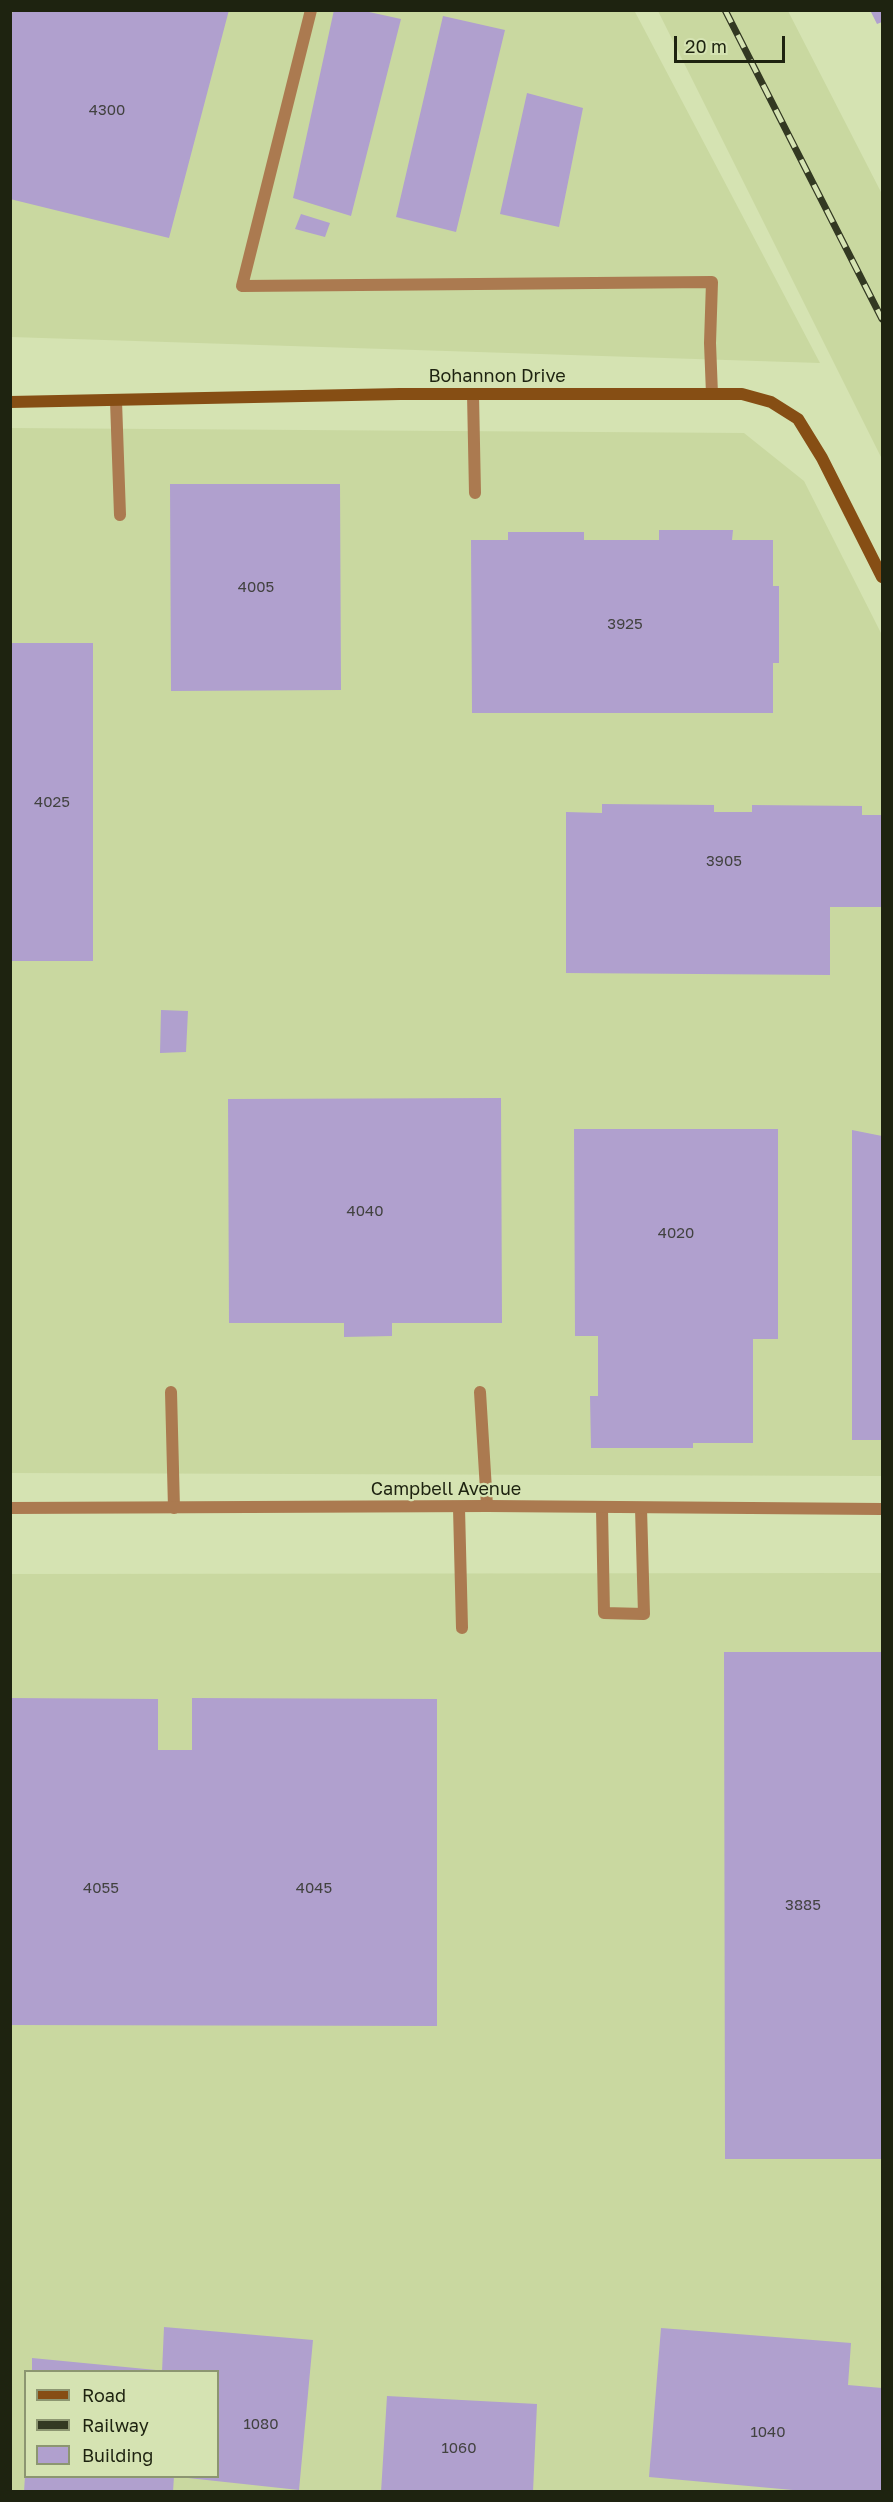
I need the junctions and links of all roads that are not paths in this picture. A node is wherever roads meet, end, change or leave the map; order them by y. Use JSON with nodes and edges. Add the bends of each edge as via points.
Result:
{"nodes":[{"id":1,"x":311,"y":10,"type":"edge"},
{"id":2,"x":473,"y":394,"type":"junction"},
{"id":3,"x":712,"y":394,"type":"junction"},
{"id":4,"x":116,"y":401,"type":"junction"},
{"id":5,"x":10,"y":402,"type":"edge"},
{"id":6,"x":476,"y":493,"type":"dead end"},
{"id":7,"x":120,"y":515,"type":"dead end"},
{"id":8,"x":882,"y":577,"type":"edge"},
{"id":9,"x":171,"y":1392,"type":"dead end"},
{"id":10,"x":480,"y":1392,"type":"dead end"},
{"id":11,"x":487,"y":1506,"type":"junction"},
{"id":12,"x":10,"y":1508,"type":"edge"},
{"id":13,"x":174,"y":1508,"type":"junction"},
{"id":14,"x":459,"y":1508,"type":"junction"},
{"id":15,"x":641,"y":1508,"type":"junction"},
{"id":16,"x":602,"y":1509,"type":"junction"},
{"id":17,"x":882,"y":1509,"type":"edge"},
{"id":18,"x":462,"y":1628,"type":"dead end"}],
"edges":[{"from":1,"to":3,"type":"street","via":[[242,286],[712,282]]},
{"from":2,"to":3,"type":"street","name":"Bohannon Drive"},
{"from":2,"to":4,"type":"street","name":"Bohannon Drive"},
{"from":2,"to":6,"type":"street"},
{"from":3,"to":8,"type":"street","name":"Bohannon Drive","via":[[742,394],[771,402],[798,419]]},
{"from":4,"to":5,"type":"street","name":"Bohannon Drive"},
{"from":4,"to":7,"type":"street"},
{"from":9,"to":13,"type":"street"},
{"from":10,"to":11,"type":"street"},
{"from":11,"to":14,"type":"street","name":"Campbell Avenue"},
{"from":11,"to":16,"type":"street","name":"Campbell Avenue"},
{"from":12,"to":13,"type":"street","name":"Campbell Avenue"},
{"from":13,"to":14,"type":"street","name":"Campbell Avenue"},
{"from":14,"to":18,"type":"street"},
{"from":15,"to":16,"type":"street","name":"Campbell Avenue"},
{"from":15,"to":16,"type":"street","via":[[644,1614],[604,1613]]},
{"from":15,"to":17,"type":"street","name":"Campbell Avenue"}]}
